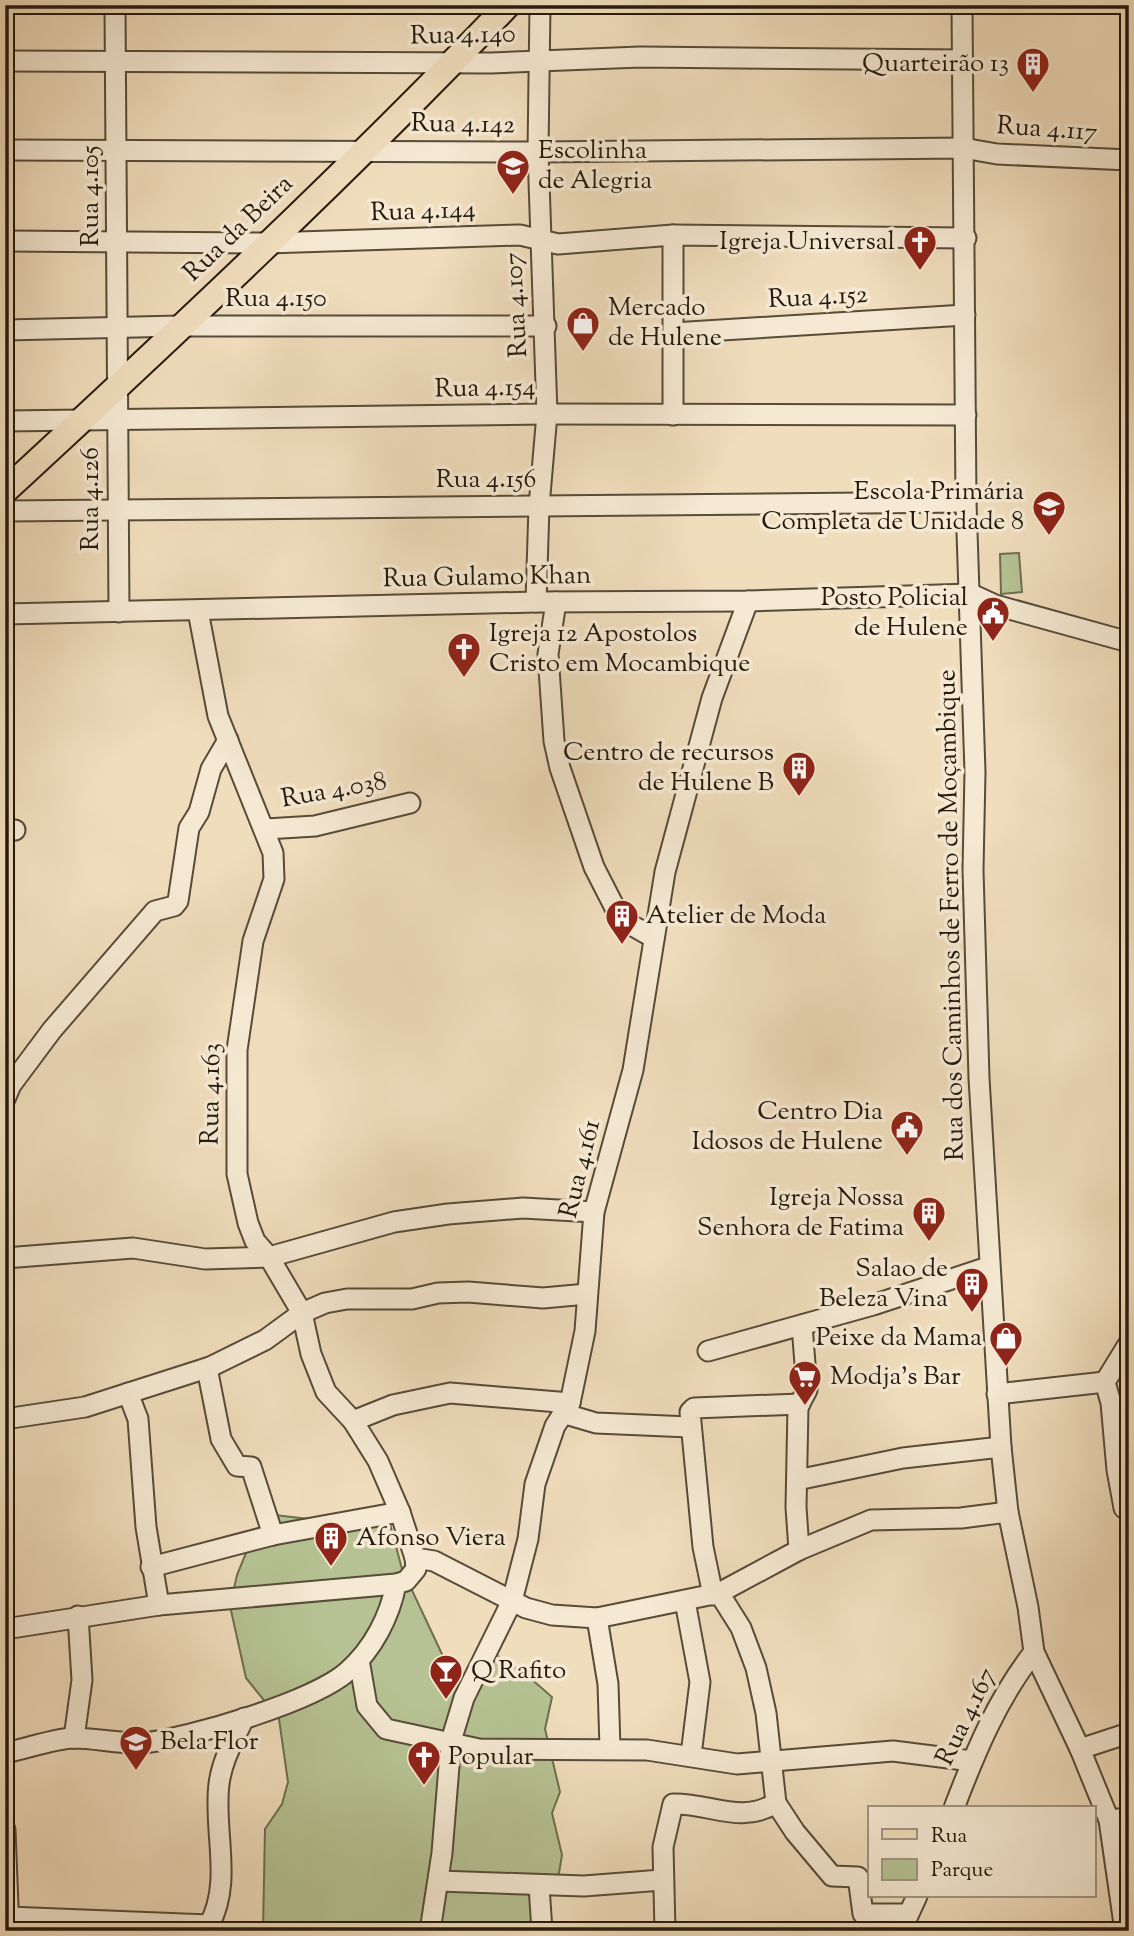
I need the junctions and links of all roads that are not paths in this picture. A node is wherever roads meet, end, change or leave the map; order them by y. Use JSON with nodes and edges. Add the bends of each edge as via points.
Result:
{"nodes":[{"id":1,"x":115,"y":5,"type":"edge"},
{"id":2,"x":508,"y":5,"type":"edge"},
{"id":3,"x":540,"y":5,"type":"edge"},
{"id":4,"x":962,"y":5,"type":"edge"},
{"id":5,"x":963,"y":60,"type":"junction"},
{"id":6,"x":5,"y":61,"type":"edge"},
{"id":7,"x":116,"y":61,"type":"junction"},
{"id":8,"x":538,"y":61,"type":"junction"},
{"id":9,"x":454,"y":63,"type":"junction"},
{"id":10,"x":963,"y":148,"type":"junction"},
{"id":11,"x":117,"y":149,"type":"junction"},
{"id":12,"x":5,"y":150,"type":"edge"},
{"id":13,"x":365,"y":150,"type":"junction"},
{"id":14,"x":538,"y":152,"type":"junction"},
{"id":15,"x":1129,"y":160,"type":"edge"},
{"id":16,"x":673,"y":235,"type":"junction"},
{"id":17,"x":966,"y":238,"type":"junction"},
{"id":18,"x":5,"y":241,"type":"edge"},
{"id":19,"x":117,"y":241,"type":"junction"},
{"id":20,"x":540,"y":241,"type":"junction"},
{"id":21,"x":267,"y":243,"type":"junction"},
{"id":22,"x":965,"y":315,"type":"junction"},
{"id":23,"x":180,"y":326,"type":"junction"},
{"id":24,"x":546,"y":326,"type":"junction"},
{"id":25,"x":117,"y":329,"type":"junction"},
{"id":26,"x":5,"y":330,"type":"edge"},
{"id":27,"x":673,"y":333,"type":"junction"},
{"id":28,"x":117,"y":386,"type":"junction"},
{"id":29,"x":547,"y":414,"type":"junction"},
{"id":30,"x":673,"y":415,"type":"junction"},
{"id":31,"x":966,"y":415,"type":"junction"},
{"id":32,"x":5,"y":421,"type":"edge"},
{"id":33,"x":118,"y":421,"type":"junction"},
{"id":34,"x":80,"y":422,"type":"junction"},
{"id":35,"x":5,"y":491,"type":"edge"},
{"id":36,"x":966,"y":502,"type":"junction"},
{"id":37,"x":539,"y":506,"type":"junction"},
{"id":38,"x":117,"y":508,"type":"junction"},
{"id":39,"x":5,"y":511,"type":"edge"},
{"id":40,"x":971,"y":594,"type":"junction"},
{"id":41,"x":748,"y":601,"type":"junction"},
{"id":42,"x":546,"y":602,"type":"junction"},
{"id":43,"x":198,"y":611,"type":"junction"},
{"id":44,"x":119,"y":612,"type":"junction"},
{"id":45,"x":5,"y":614,"type":"edge"},
{"id":46,"x":1129,"y":642,"type":"edge"},
{"id":47,"x":228,"y":740,"type":"junction"},
{"id":48,"x":410,"y":803,"type":"dead end"},
{"id":49,"x":266,"y":829,"type":"junction"},
{"id":50,"x":654,"y":938,"type":"junction"},
{"id":51,"x":5,"y":1099,"type":"edge"},
{"id":52,"x":594,"y":1212,"type":"junction"},
{"id":53,"x":269,"y":1257,"type":"junction"},
{"id":54,"x":5,"y":1258,"type":"edge"},
{"id":55,"x":988,"y":1267,"type":"junction"},
{"id":56,"x":587,"y":1294,"type":"junction"},
{"id":57,"x":302,"y":1313,"type":"junction"},
{"id":58,"x":802,"y":1325,"type":"junction"},
{"id":59,"x":1129,"y":1343,"type":"edge"},
{"id":60,"x":708,"y":1351,"type":"dead end"},
{"id":61,"x":208,"y":1368,"type":"junction"},
{"id":62,"x":1105,"y":1382,"type":"junction"},
{"id":63,"x":128,"y":1393,"type":"junction"},
{"id":64,"x":997,"y":1394,"type":"junction"},
{"id":65,"x":800,"y":1404,"type":"junction"},
{"id":66,"x":566,"y":1408,"type":"junction"},
{"id":67,"x":5,"y":1419,"type":"edge"},
{"id":68,"x":353,"y":1421,"type":"junction"},
{"id":69,"x":690,"y":1427,"type":"junction"},
{"id":70,"x":1000,"y":1447,"type":"junction"},
{"id":71,"x":797,"y":1480,"type":"junction"},
{"id":72,"x":1129,"y":1511,"type":"edge"},
{"id":73,"x":400,"y":1512,"type":"junction"},
{"id":74,"x":1008,"y":1512,"type":"junction"},
{"id":75,"x":273,"y":1535,"type":"junction"},
{"id":76,"x":799,"y":1550,"type":"junction"},
{"id":77,"x":415,"y":1558,"type":"junction"},
{"id":78,"x":150,"y":1567,"type":"junction"},
{"id":79,"x":396,"y":1584,"type":"junction"},
{"id":80,"x":716,"y":1594,"type":"junction"},
{"id":81,"x":512,"y":1601,"type":"junction"},
{"id":82,"x":685,"y":1601,"type":"junction"},
{"id":83,"x":159,"y":1605,"type":"junction"},
{"id":84,"x":78,"y":1616,"type":"junction"},
{"id":85,"x":597,"y":1618,"type":"junction"},
{"id":86,"x":5,"y":1629,"type":"edge"},
{"id":87,"x":1034,"y":1652,"type":"junction"},
{"id":88,"x":359,"y":1660,"type":"junction"},
{"id":89,"x":244,"y":1718,"type":"junction"},
{"id":90,"x":1129,"y":1733,"type":"edge"},
{"id":91,"x":74,"y":1738,"type":"junction"},
{"id":92,"x":451,"y":1741,"type":"junction"},
{"id":93,"x":610,"y":1748,"type":"junction"},
{"id":94,"x":1080,"y":1749,"type":"junction"},
{"id":95,"x":5,"y":1753,"type":"edge"},
{"id":96,"x":691,"y":1755,"type":"junction"},
{"id":97,"x":972,"y":1761,"type":"junction"},
{"id":98,"x":769,"y":1763,"type":"junction"},
{"id":99,"x":776,"y":1802,"type":"junction"},
{"id":100,"x":955,"y":1806,"type":"edge"},
{"id":101,"x":1119,"y":1819,"type":"edge"},
{"id":102,"x":5,"y":1830,"type":"edge"},
{"id":103,"x":662,"y":1880,"type":"junction"},
{"id":104,"x":439,"y":1881,"type":"junction"},
{"id":105,"x":539,"y":1886,"type":"junction"},
{"id":106,"x":916,"y":1898,"type":"edge"},
{"id":107,"x":905,"y":1923,"type":"edge"},
{"id":108,"x":8,"y":1925,"type":"edge"},
{"id":109,"x":140,"y":1926,"type":"edge"},
{"id":110,"x":430,"y":1931,"type":"edge"},
{"id":111,"x":542,"y":1931,"type":"edge"},
{"id":112,"x":664,"y":1931,"type":"edge"},
{"id":113,"x":1125,"y":1931,"type":"edge"}],
"edges":[{"from":1,"to":7,"type":"street","name":"Rua 4.105"},
{"from":2,"to":9,"type":"main road","name":"Rua da Beira"},
{"from":3,"to":8,"type":"street","name":"Rua 4.107"},
{"from":4,"to":5,"type":"street","name":"Rua dos Caminhos de Ferro de Moçambique"},
{"from":5,"to":8,"type":"street","name":"Rua 4.140","via":[[640,57]]},
{"from":5,"to":10,"type":"street","name":"Rua dos Caminhos de Ferro de Moçambique"},
{"from":6,"to":7,"type":"street","name":"Rua 4.140"},
{"from":7,"to":9,"type":"street","name":"Rua 4.140"},
{"from":7,"to":11,"type":"street","name":"Rua 4.105"},
{"from":8,"to":9,"type":"street","name":"Rua 4.140"},
{"from":8,"to":14,"type":"street","name":"Rua 4.107"},
{"from":9,"to":13,"type":"main road","name":"Rua da Beira"},
{"from":10,"to":14,"type":"street","name":"Rua 4.142"},
{"from":10,"to":15,"type":"street","name":"Rua 4.117","via":[[997,154]]},
{"from":10,"to":17,"type":"street","name":"Rua dos Caminhos de Ferro de Moçambique"},
{"from":11,"to":12,"type":"street","name":"Rua 4.142"},
{"from":11,"to":13,"type":"street","name":"Rua 4.142"},
{"from":11,"to":19,"type":"street","name":"Rua 4.105"},
{"from":13,"to":14,"type":"street","name":"Rua 4.142"},
{"from":13,"to":21,"type":"main road","name":"Rua da Beira"},
{"from":14,"to":20,"type":"street","name":"Rua 4.107"},
{"from":16,"to":17,"type":"street","name":"Rua 4.144"},
{"from":16,"to":20,"type":"street","name":"Rua 4.144","via":[[558,244]]},
{"from":16,"to":27,"type":"street"},
{"from":17,"to":22,"type":"street","name":"Rua dos Caminhos de Ferro de Moçambique"},
{"from":18,"to":19,"type":"street","name":"Rua 4.144"},
{"from":19,"to":21,"type":"street","name":"Rua 4.144"},
{"from":19,"to":25,"type":"street","name":"Rua 4.105"},
{"from":20,"to":21,"type":"street","name":"Rua 4.144","via":[[520,235]]},
{"from":20,"to":24,"type":"street","name":"Rua 4.107"},
{"from":21,"to":23,"type":"main road","name":"Rua da Beira"},
{"from":22,"to":27,"type":"street","name":"Rua 4.152"},
{"from":22,"to":31,"type":"street","name":"Rua dos Caminhos de Ferro de Moçambique"},
{"from":23,"to":24,"type":"street","name":"Rua 4.150"},
{"from":23,"to":25,"type":"street","name":"Rua 4.150"},
{"from":23,"to":28,"type":"main road","name":"Rua da Beira"},
{"from":24,"to":29,"type":"street","name":"Rua 4.107"},
{"from":25,"to":26,"type":"street","name":"Rua 4.150"},
{"from":25,"to":28,"type":"street","name":"Rua 4.105"},
{"from":27,"to":30,"type":"street"},
{"from":28,"to":33,"type":"street","name":"Rua 4.126"},
{"from":28,"to":34,"type":"main road","name":"Rua da Beira"},
{"from":29,"to":30,"type":"street","name":"Rua 4.154"},
{"from":29,"to":33,"type":"street","name":"Rua 4.154"},
{"from":29,"to":37,"type":"street","name":"Rua 4.107"},
{"from":30,"to":31,"type":"street","name":"Rua 4.154"},
{"from":31,"to":36,"type":"street","name":"Rua dos Caminhos de Ferro de Moçambique"},
{"from":32,"to":34,"type":"street","name":"Rua 4.154"},
{"from":33,"to":34,"type":"street","name":"Rua 4.154"},
{"from":33,"to":38,"type":"street","name":"Rua 4.126"},
{"from":34,"to":35,"type":"main road","name":"Rua da Beira"},
{"from":36,"to":37,"type":"street","name":"Rua 4.156"},
{"from":36,"to":40,"type":"street","name":"Rua dos Caminhos de Ferro de Moçambique"},
{"from":37,"to":38,"type":"street","name":"Rua 4.156"},
{"from":37,"to":42,"type":"street","name":"Rua 4.107"},
{"from":38,"to":39,"type":"street","name":"Rua 4.156"},
{"from":38,"to":44,"type":"street","name":"Rua 4.126"},
{"from":40,"to":41,"type":"street","name":"Rua Gulamo Khan"},
{"from":40,"to":46,"type":"street","via":[[995,605]]},
{"from":40,"to":55,"type":"street","name":"Rua dos Caminhos de Ferro de Moçambique","via":[[973,882]]},
{"from":41,"to":42,"type":"street","name":"Rua Gulamo Khan"},
{"from":41,"to":50,"type":"street","name":"Rua 4.161","via":[[700,741],[665,872]]},
{"from":42,"to":43,"type":"street","name":"Rua Gulamo Khan"},
{"from":42,"to":50,"type":"street","name":"Rua 4.107","via":[[554,741],[560,768],[594,867],[615,910]]},
{"from":43,"to":44,"type":"street","name":"Rua Gulamo Khan"},
{"from":43,"to":47,"type":"street","name":"Rua 4.163","via":[[218,716]]},
{"from":44,"to":45,"type":"street","name":"Rua Gulamo Khan"},
{"from":47,"to":49,"type":"street","name":"Rua 4.163"},
{"from":47,"to":51,"type":"street","via":[[211,769],[200,812],[189,828],[178,901],[155,911],[51,1030]]},
{"from":48,"to":49,"type":"street","name":"Rua 4.038","via":[[316,826]]},
{"from":49,"to":53,"type":"street","name":"Rua 4.163","via":[[274,879],[253,941],[237,1049],[235,1116],[237,1174],[248,1223],[255,1241]]},
{"from":50,"to":52,"type":"street","name":"Rua 4.161","via":[[633,1070]]},
{"from":52,"to":53,"type":"street","via":[[523,1208],[448,1214],[394,1223]]},
{"from":52,"to":56,"type":"street","name":"Rua 4.161"},
{"from":53,"to":54,"type":"street","via":[[205,1259],[133,1248]]},
{"from":53,"to":57,"type":"street","name":"Rua 4.163"},
{"from":55,"to":58,"type":"street"},
{"from":55,"to":64,"type":"street","name":"Rua dos Caminhos de Ferro de Moçambique"},
{"from":56,"to":57,"type":"street","via":[[542,1298],[468,1292],[412,1299],[347,1299]]},
{"from":56,"to":66,"type":"street","name":"Rua 4.161","via":[[585,1331]]},
{"from":57,"to":61,"type":"street","via":[[265,1340]]},
{"from":57,"to":68,"type":"street","name":"Rua 4.163","via":[[326,1392]]},
{"from":58,"to":60,"type":"street"},
{"from":58,"to":65,"type":"street","via":[[807,1390]]},
{"from":59,"to":62,"type":"street"},
{"from":61,"to":63,"type":"street"},
{"from":61,"to":75,"type":"street","via":[[221,1439],[237,1466],[251,1467]]},
{"from":62,"to":64,"type":"street"},
{"from":62,"to":72,"type":"street","via":[[1113,1411],[1124,1508]]},
{"from":63,"to":67,"type":"street","via":[[85,1407]]},
{"from":63,"to":78,"type":"street","via":[[138,1419]]},
{"from":64,"to":70,"type":"street","name":"Rua dos Caminhos de Ferro de Moçambique"},
{"from":65,"to":69,"type":"street","via":[[694,1408]]},
{"from":65,"to":71,"type":"street"},
{"from":66,"to":68,"type":"street","via":[[450,1394],[393,1405]]},
{"from":66,"to":69,"type":"street","via":[[596,1423]]},
{"from":66,"to":81,"type":"street","name":"Rua 4.161","via":[[535,1484],[528,1539]]},
{"from":68,"to":73,"type":"street","name":"Rua 4.163","via":[[378,1461]]},
{"from":69,"to":80,"type":"street","via":[[703,1547]]},
{"from":70,"to":71,"type":"street","via":[[903,1458]]},
{"from":70,"to":74,"type":"street","name":"Rua dos Caminhos de Ferro de Moçambique"},
{"from":71,"to":76,"type":"street"},
{"from":73,"to":75,"type":"street"},
{"from":73,"to":77,"type":"street","name":"Rua 4.163"},
{"from":74,"to":76,"type":"street","via":[[871,1520]]},
{"from":74,"to":87,"type":"street","name":"Rua dos Caminhos de Ferro de Moçambique"},
{"from":75,"to":78,"type":"street"},
{"from":76,"to":80,"type":"street"},
{"from":77,"to":79,"type":"street","via":[[412,1576]]},
{"from":77,"to":81,"type":"street","via":[[434,1560]]},
{"from":78,"to":83,"type":"street"},
{"from":79,"to":83,"type":"street"},
{"from":79,"to":88,"type":"street","via":[[387,1620]]},
{"from":80,"to":82,"type":"street"},
{"from":80,"to":98,"type":"street","via":[[741,1628],[756,1668],[766,1713]]},
{"from":81,"to":85,"type":"street","via":[[552,1615]]},
{"from":81,"to":92,"type":"street","name":"Rua 4.161","via":[[464,1698]]},
{"from":82,"to":85,"type":"street"},
{"from":82,"to":96,"type":"street","via":[[700,1682]]},
{"from":83,"to":84,"type":"street"},
{"from":84,"to":86,"type":"street"},
{"from":84,"to":91,"type":"street","via":[[82,1680]]},
{"from":85,"to":93,"type":"street","via":[[608,1685]]},
{"from":87,"to":94,"type":"street","name":"Rua dos Caminhos de Ferro de Moçambique"},
{"from":87,"to":97,"type":"street","name":"Rua 4.167","via":[[1011,1681]]},
{"from":88,"to":89,"type":"street","via":[[324,1687]]},
{"from":88,"to":92,"type":"street","via":[[367,1706],[386,1729]]},
{"from":89,"to":91,"type":"street","via":[[142,1743]]},
{"from":89,"to":109,"type":"street","via":[[220,1777],[220,1878],[211,1922],[206,1926]]},
{"from":90,"to":94,"type":"street"},
{"from":91,"to":95,"type":"street"},
{"from":92,"to":93,"type":"street","via":[[488,1750]]},
{"from":92,"to":104,"type":"street","name":"Rua 4.161"},
{"from":93,"to":96,"type":"street"},
{"from":94,"to":101,"type":"street","name":"Rua dos Caminhos de Ferro de Moçambique"},
{"from":96,"to":98,"type":"street","via":[[737,1764]]},
{"from":97,"to":98,"type":"street","via":[[893,1751]]},
{"from":97,"to":100,"type":"street","name":"Rua 4.167"},
{"from":98,"to":99,"type":"street"},
{"from":99,"to":103,"type":"street","via":[[764,1810],[737,1815],[673,1804],[663,1847]]},
{"from":99,"to":107,"type":"street","via":[[832,1876],[858,1877],[863,1914]]},
{"from":101,"to":113,"type":"street","name":"Rua dos Caminhos de Ferro de Moçambique"},
{"from":102,"to":108,"type":"street"},
{"from":103,"to":105,"type":"street"},
{"from":103,"to":112,"type":"street"},
{"from":104,"to":105,"type":"street"},
{"from":104,"to":110,"type":"street","name":"Rua 4.161"},
{"from":105,"to":111,"type":"street"},
{"from":106,"to":107,"type":"street"},
{"from":108,"to":109,"type":"street"}]}
